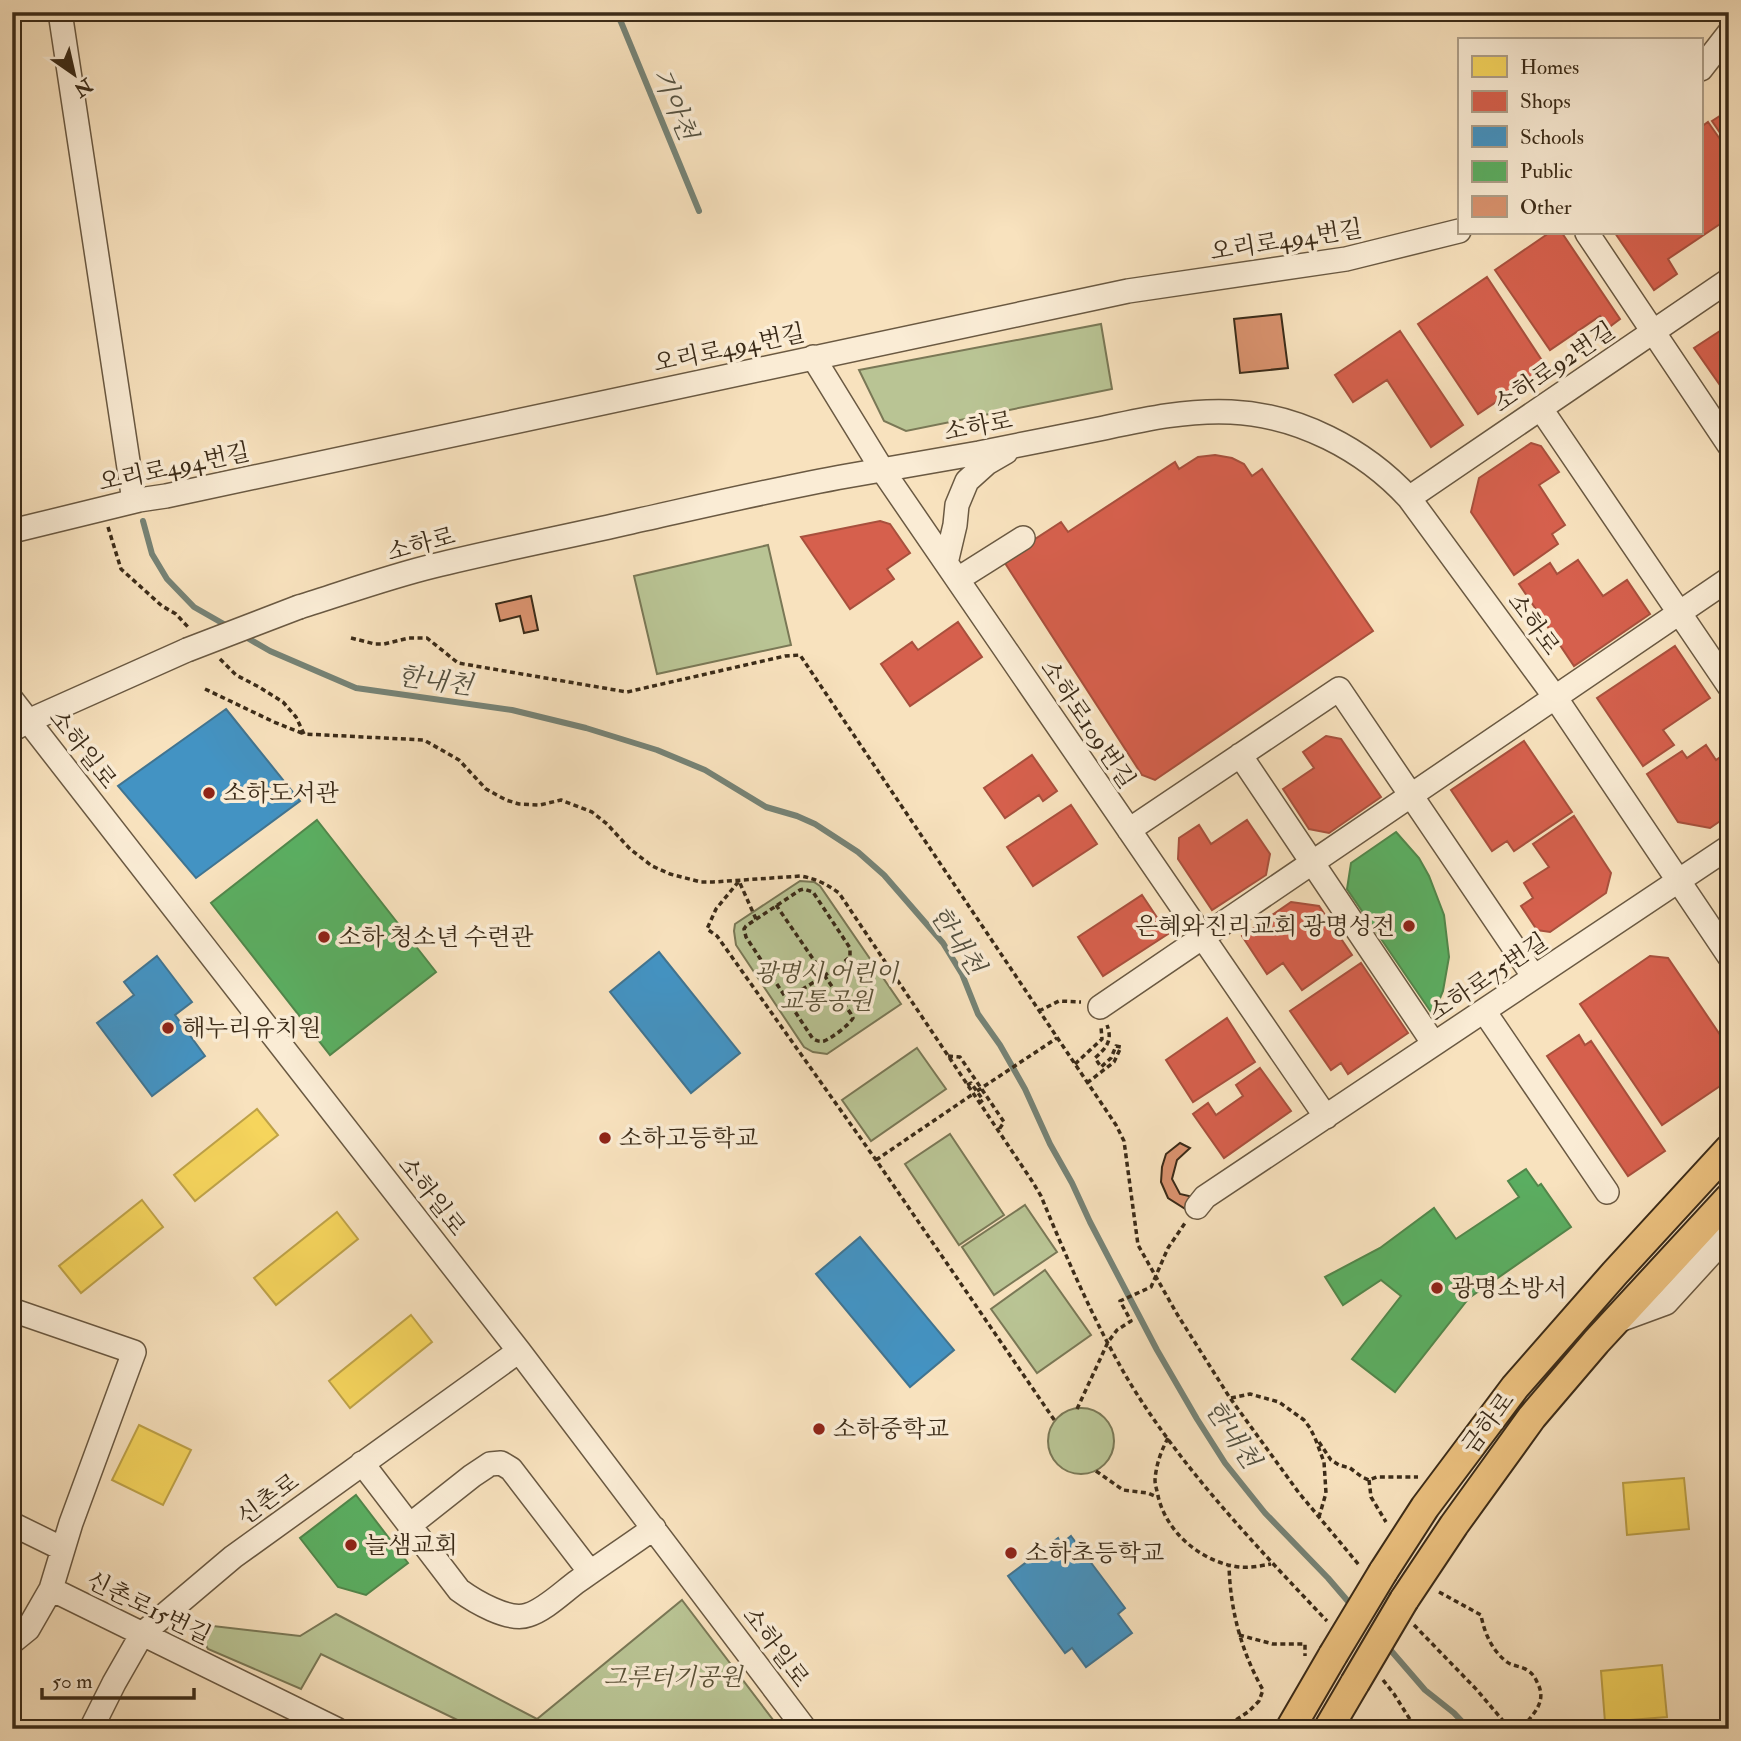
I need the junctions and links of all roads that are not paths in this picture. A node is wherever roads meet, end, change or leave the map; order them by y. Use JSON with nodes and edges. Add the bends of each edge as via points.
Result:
{"nodes":[{"id":1,"x":60,"y":12,"type":"edge"},
{"id":2,"x":1729,"y":33,"type":"edge"},
{"id":3,"x":1702,"y":68,"type":"edge"},
{"id":4,"x":1458,"y":232,"type":"edge"},
{"id":5,"x":1588,"y":234,"type":"edge"},
{"id":6,"x":1729,"y":280,"type":"edge"},
{"id":7,"x":1653,"y":331,"type":"junction"},
{"id":8,"x":813,"y":357,"type":"junction"},
{"id":9,"x":1541,"y":408,"type":"junction"},
{"id":10,"x":1729,"y":445,"type":"edge"},
{"id":11,"x":1017,"y":446,"type":"junction"},
{"id":12,"x":883,"y":471,"type":"junction"},
{"id":13,"x":1409,"y":498,"type":"junction"},
{"id":14,"x":136,"y":500,"type":"junction"},
{"id":15,"x":12,"y":531,"type":"edge"},
{"id":16,"x":1023,"y":538,"type":"dead end"},
{"id":17,"x":952,"y":571,"type":"junction"},
{"id":18,"x":1729,"y":579,"type":"edge"},
{"id":19,"x":1679,"y":613,"type":"junction"},
{"id":20,"x":1729,"y":686,"type":"edge"},
{"id":21,"x":1555,"y":697,"type":"junction"},
{"id":22,"x":12,"y":700,"type":"edge"},
{"id":23,"x":20,"y":726,"type":"edge"},
{"id":24,"x":1240,"y":755,"type":"junction"},
{"id":25,"x":1411,"y":796,"type":"junction"},
{"id":26,"x":1129,"y":830,"type":"junction"},
{"id":27,"x":1729,"y":847,"type":"edge"},
{"id":28,"x":1312,"y":863,"type":"junction"},
{"id":29,"x":1679,"y":881,"type":"junction"},
{"id":30,"x":1203,"y":937,"type":"junction"},
{"id":31,"x":1729,"y":956,"type":"edge"},
{"id":32,"x":1534,"y":977,"type":"junction"},
{"id":33,"x":1100,"y":1007,"type":"road end"},
{"id":34,"x":1484,"y":1011,"type":"junction"},
{"id":35,"x":1434,"y":1044,"type":"junction"},
{"id":36,"x":1326,"y":1116,"type":"junction"},
{"id":37,"x":1729,"y":1149,"type":"edge"},
{"id":38,"x":1607,"y":1192,"type":"dead end"},
{"id":39,"x":1729,"y":1198,"type":"edge"},
{"id":40,"x":1197,"y":1207,"type":"road end"},
{"id":41,"x":1729,"y":1234,"type":"edge"},
{"id":42,"x":12,"y":1310,"type":"edge"},
{"id":43,"x":1614,"y":1322,"type":"junction"},
{"id":44,"x":519,"y":1351,"type":"junction"},
{"id":45,"x":362,"y":1463,"type":"junction"},
{"id":46,"x":12,"y":1524,"type":"edge"},
{"id":47,"x":410,"y":1525,"type":"junction"},
{"id":48,"x":654,"y":1528,"type":"junction"},
{"id":49,"x":63,"y":1549,"type":"junction"},
{"id":50,"x":590,"y":1572,"type":"junction"},
{"id":51,"x":51,"y":1589,"type":"junction"},
{"id":52,"x":142,"y":1634,"type":"junction"},
{"id":53,"x":12,"y":1642,"type":"edge"},
{"id":54,"x":332,"y":1728,"type":"edge"},
{"id":55,"x":91,"y":1729,"type":"edge"},
{"id":56,"x":805,"y":1729,"type":"edge"},
{"id":57,"x":1290,"y":1729,"type":"edge"},
{"id":58,"x":1328,"y":1729,"type":"edge"}],
"edges":[{"from":1,"to":14,"type":"street"},
{"from":2,"to":3,"type":"street"},
{"from":4,"to":8,"type":"street","name":"오리로494번길","via":[[1346,259],[1128,291]]},
{"from":5,"to":7,"type":"street"},
{"from":6,"to":7,"type":"street","name":"소하로92번길"},
{"from":7,"to":9,"type":"street","name":"소하로92번길"},
{"from":7,"to":10,"type":"street"},
{"from":8,"to":12,"type":"street","name":"소하로109번길"},
{"from":8,"to":14,"type":"street","name":"오리로494번길"},
{"from":9,"to":13,"type":"street","name":"소하로92번길"},
{"from":9,"to":19,"type":"street"},
{"from":11,"to":12,"type":"street","name":"소하로"},
{"from":11,"to":13,"type":"street","name":"소하로","via":[[1167,415],[1204,411],[1258,415],[1322,435],[1350,450]]},
{"from":11,"to":17,"type":"street","via":[[967,481],[957,505]]},
{"from":12,"to":17,"type":"street","name":"소하로109번길"},
{"from":12,"to":23,"type":"street","name":"소하로","bridge":true,"via":[[430,567],[190,641]]},
{"from":13,"to":21,"type":"street","name":"소하로"},
{"from":14,"to":15,"type":"street","name":"오리로494번길"},
{"from":16,"to":17,"type":"street"},
{"from":17,"to":26,"type":"street","name":"소하로109번길"},
{"from":18,"to":19,"type":"street"},
{"from":19,"to":20,"type":"street"},
{"from":19,"to":21,"type":"street"},
{"from":21,"to":25,"type":"street"},
{"from":21,"to":29,"type":"street","name":"소하로"},
{"from":22,"to":23,"type":"street","name":"소하일로"},
{"from":23,"to":44,"type":"street","name":"소하일로"},
{"from":24,"to":25,"type":"street","via":[[1339,689]]},
{"from":24,"to":26,"type":"street"},
{"from":24,"to":28,"type":"street"},
{"from":25,"to":28,"type":"street"},
{"from":25,"to":32,"type":"street"},
{"from":26,"to":30,"type":"street","name":"소하로109번길"},
{"from":27,"to":29,"type":"street","name":"소하로75번길"},
{"from":28,"to":30,"type":"street"},
{"from":28,"to":35,"type":"street"},
{"from":29,"to":31,"type":"street","name":"소하로"},
{"from":29,"to":32,"type":"street","name":"소하로75번길"},
{"from":30,"to":33,"type":"street"},
{"from":30,"to":36,"type":"street","name":"소하로109번길"},
{"from":32,"to":34,"type":"street","name":"소하로75번길"},
{"from":34,"to":35,"type":"street","name":"소하로75번길"},
{"from":34,"to":38,"type":"street"},
{"from":35,"to":36,"type":"street","name":"소하로75번길"},
{"from":36,"to":40,"type":"street","name":"소하로75번길","via":[[1205,1197]]},
{"from":37,"to":57,"type":"main road","name":"금하로","bridge":true,"via":[[1515,1387],[1375,1572]]},
{"from":39,"to":43,"type":"main road","name":"금하로"},
{"from":41,"to":43,"type":"street","via":[[1666,1303]]},
{"from":42,"to":49,"type":"street","via":[[134,1352]]},
{"from":43,"to":58,"type":"main road","name":"금하로","bridge":true,"via":[[1532,1417],[1454,1525],[1368,1680]]},
{"from":44,"to":45,"type":"street","name":"신촌로"},
{"from":44,"to":48,"type":"street","name":"소하일로"},
{"from":45,"to":47,"type":"street"},
{"from":45,"to":52,"type":"street","name":"신촌로","via":[[233,1557]]},
{"from":46,"to":49,"type":"street"},
{"from":47,"to":50,"type":"street","via":[[459,1590],[493,1610],[527,1616]]},
{"from":47,"to":50,"type":"street","via":[[472,1476],[490,1464],[501,1463],[511,1469]]},
{"from":48,"to":50,"type":"street"},
{"from":48,"to":56,"type":"street","name":"소하일로"},
{"from":49,"to":51,"type":"street"},
{"from":51,"to":52,"type":"street","name":"신촌로15번길"},
{"from":51,"to":53,"type":"street","via":[[27,1629]]},
{"from":52,"to":54,"type":"street","name":"신촌로15번길"},
{"from":52,"to":55,"type":"street","name":"신촌로"}]}
